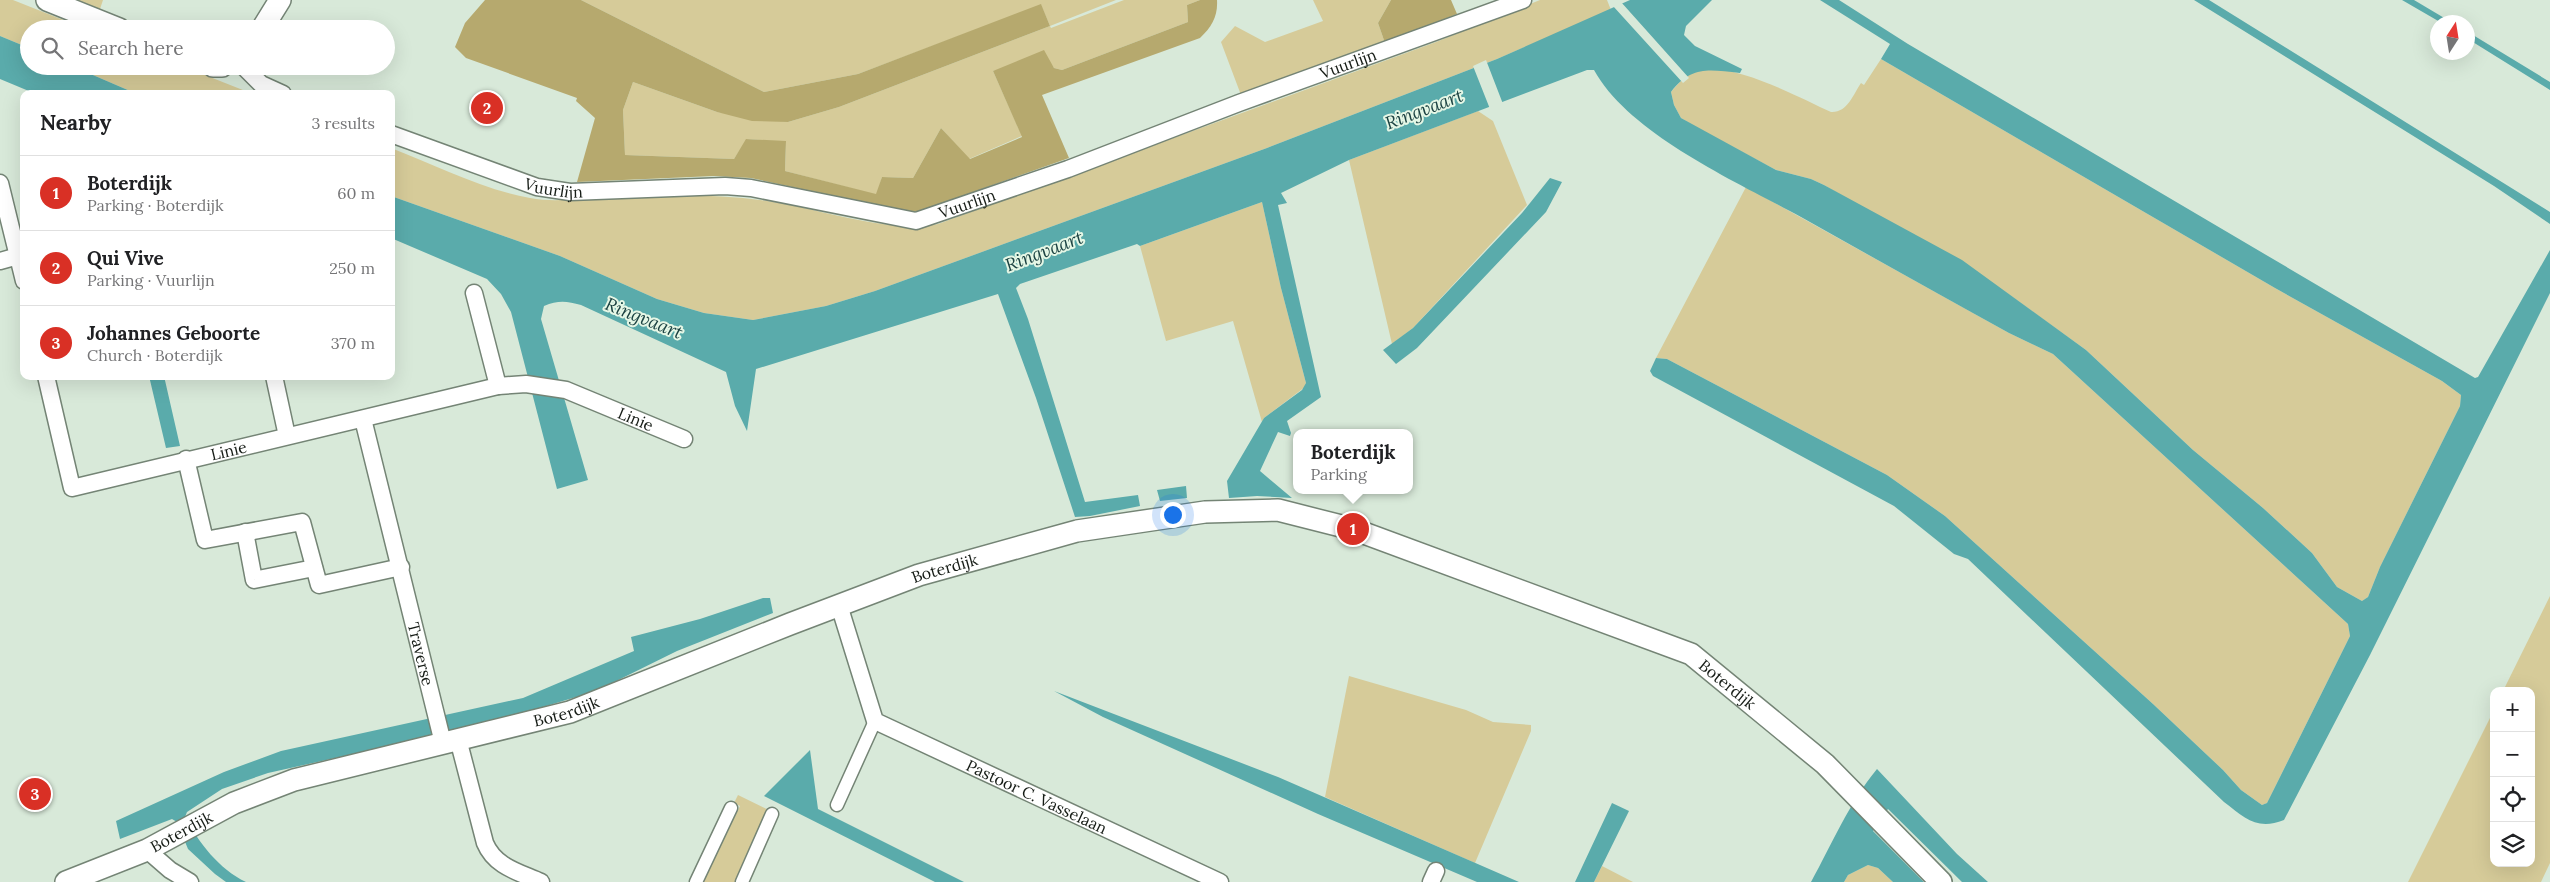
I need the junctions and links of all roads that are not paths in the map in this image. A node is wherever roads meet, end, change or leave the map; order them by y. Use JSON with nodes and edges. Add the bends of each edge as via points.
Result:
{"nodes":[{"id":1,"x":47,"y":0,"type":"edge"},
{"id":2,"x":280,"y":0,"type":"edge"},
{"id":3,"x":1523,"y":0,"type":"edge"},
{"id":4,"x":97,"y":20,"type":"edge"},
{"id":5,"x":268,"y":20,"type":"edge"},
{"id":6,"x":252,"y":75,"type":"edge"},
{"id":7,"x":274,"y":90,"type":"edge"},
{"id":8,"x":395,"y":135,"type":"edge"},
{"id":9,"x":0,"y":183,"type":"edge"},
{"id":10,"x":18,"y":256,"type":"junction"},
{"id":11,"x":0,"y":261,"type":"edge"},
{"id":12,"x":20,"y":264,"type":"edge"},
{"id":13,"x":474,"y":293,"type":"dead end"},
{"id":14,"x":47,"y":380,"type":"edge"},
{"id":15,"x":275,"y":380,"type":"edge"},
{"id":16,"x":498,"y":386,"type":"junction"},
{"id":17,"x":364,"y":418,"type":"junction"},
{"id":18,"x":287,"y":436,"type":"junction"},
{"id":19,"x":684,"y":439,"type":"dead end"},
{"id":20,"x":186,"y":459,"type":"junction"},
{"id":21,"x":245,"y":532,"type":"junction"},
{"id":22,"x":401,"y":567,"type":"junction"},
{"id":23,"x":314,"y":568,"type":"junction"},
{"id":24,"x":839,"y":605,"type":"junction"},
{"id":25,"x":875,"y":721,"type":"junction"},
{"id":26,"x":447,"y":739,"type":"junction"},
{"id":27,"x":837,"y":804,"type":"dead end"},
{"id":28,"x":731,"y":808,"type":"dead end"},
{"id":29,"x":772,"y":814,"type":"dead end"},
{"id":30,"x":147,"y":850,"type":"junction"},
{"id":31,"x":1196,"y":877,"type":"edge"},
{"id":32,"x":66,"y":882,"type":"edge"},
{"id":33,"x":190,"y":882,"type":"edge"},
{"id":34,"x":541,"y":882,"type":"edge"},
{"id":35,"x":696,"y":882,"type":"edge"},
{"id":36,"x":742,"y":882,"type":"edge"},
{"id":37,"x":1220,"y":882,"type":"edge"},
{"id":38,"x":1941,"y":882,"type":"edge"}],
"edges":[{"from":1,"to":4,"type":"street"},
{"from":2,"to":5,"type":"street"},
{"from":3,"to":8,"type":"street","name":"Vuurlijn","via":[[1068,169],[916,221],[750,188],[725,186],[570,192],[537,187]]},
{"from":6,"to":7,"type":"street"},
{"from":9,"to":10,"type":"street"},
{"from":10,"to":11,"type":"street"},
{"from":10,"to":12,"type":"street"},
{"from":13,"to":16,"type":"street"},
{"from":14,"to":20,"type":"street","name":"Linie","via":[[72,488]]},
{"from":15,"to":18,"type":"street"},
{"from":16,"to":17,"type":"street","name":"Linie"},
{"from":16,"to":19,"type":"street","name":"Linie","via":[[526,384],[566,390]]},
{"from":17,"to":18,"type":"street","name":"Linie"},
{"from":17,"to":22,"type":"street","name":"Traverse"},
{"from":18,"to":20,"type":"street","name":"Linie"},
{"from":20,"to":21,"type":"street","via":[[205,540]]},
{"from":21,"to":23,"type":"street","via":[[302,522]]},
{"from":21,"to":23,"type":"street","via":[[254,580]]},
{"from":22,"to":23,"type":"street","via":[[319,585]]},
{"from":22,"to":26,"type":"street","name":"Traverse","via":[[435,710]]},
{"from":24,"to":25,"type":"street"},
{"from":24,"to":26,"type":"street","name":"Boterdijk","via":[[570,712]]},
{"from":24,"to":38,"type":"street","name":"Boterdijk","via":[[919,575],[1077,531],[1205,512],[1278,510],[1353,529],[1691,654],[1825,764]]},
{"from":25,"to":27,"type":"street"},
{"from":25,"to":31,"type":"street","name":"Pastoor C. Vasselaan"},
{"from":26,"to":30,"type":"street","name":"Boterdijk","via":[[294,780],[234,803]]},
{"from":26,"to":34,"type":"street","name":"Traverse","via":[[490,854],[498,862]]},
{"from":28,"to":35,"type":"street"},
{"from":29,"to":36,"type":"street"},
{"from":30,"to":32,"type":"street","name":"Boterdijk"},
{"from":30,"to":33,"type":"street"},
{"from":31,"to":37,"type":"street","name":"Pastoor C. Vasselaan"}]}
